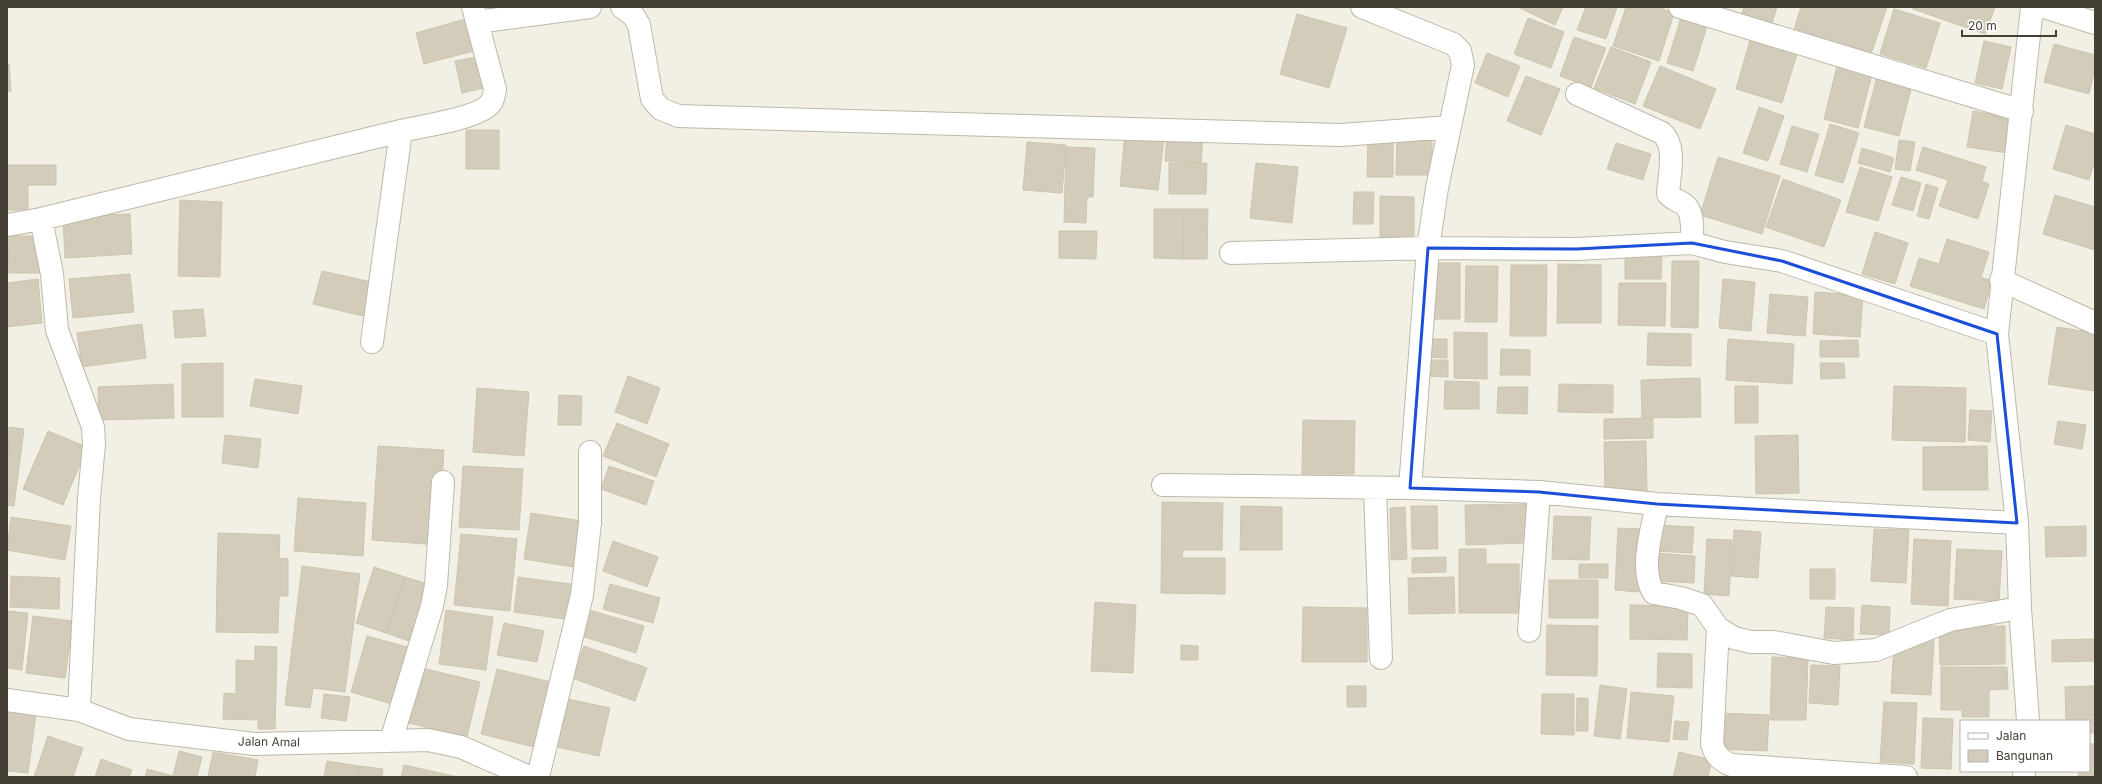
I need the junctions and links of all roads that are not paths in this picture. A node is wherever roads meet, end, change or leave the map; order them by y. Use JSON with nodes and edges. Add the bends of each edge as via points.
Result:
{"nodes":[{"id":1,"x":590,"y":7,"type":"edge"},
{"id":2,"x":622,"y":7,"type":"edge"},
{"id":3,"x":1362,"y":7,"type":"edge"},
{"id":4,"x":1680,"y":7,"type":"edge"},
{"id":5,"x":2032,"y":7,"type":"edge"},
{"id":6,"x":2044,"y":7,"type":"edge"},
{"id":7,"x":475,"y":15,"type":"edge"},
{"id":8,"x":2095,"y":23,"type":"edge"},
{"id":9,"x":1577,"y":94,"type":"dead end"},
{"id":10,"x":2022,"y":111,"type":"junction"},
{"id":11,"x":1450,"y":126,"type":"junction"},
{"id":12,"x":401,"y":131,"type":"junction"},
{"id":13,"x":41,"y":219,"type":"junction"},
{"id":14,"x":7,"y":225,"type":"edge"},
{"id":15,"x":1692,"y":243,"type":"junction"},
{"id":16,"x":1428,"y":248,"type":"junction"},
{"id":17,"x":1231,"y":253,"type":"dead end"},
{"id":18,"x":2001,"y":280,"type":"junction"},
{"id":19,"x":2095,"y":323,"type":"edge"},
{"id":20,"x":1997,"y":334,"type":"junction"},
{"id":21,"x":372,"y":342,"type":"dead end"},
{"id":22,"x":590,"y":452,"type":"dead end"},
{"id":23,"x":443,"y":482,"type":"dead end"},
{"id":24,"x":1163,"y":485,"type":"dead end"},
{"id":25,"x":1410,"y":488,"type":"junction"},
{"id":26,"x":1375,"y":489,"type":"junction"},
{"id":27,"x":1539,"y":492,"type":"junction"},
{"id":28,"x":1657,"y":504,"type":"junction"},
{"id":29,"x":2017,"y":523,"type":"junction"},
{"id":30,"x":2020,"y":608,"type":"junction"},
{"id":31,"x":1718,"y":628,"type":"junction"},
{"id":32,"x":1529,"y":631,"type":"dead end"},
{"id":33,"x":1381,"y":658,"type":"dead end"},
{"id":34,"x":7,"y":700,"type":"edge"},
{"id":35,"x":79,"y":710,"type":"junction"},
{"id":36,"x":2028,"y":720,"type":"edge"},
{"id":37,"x":391,"y":741,"type":"junction"},
{"id":38,"x":529,"y":777,"type":"edge"},
{"id":39,"x":538,"y":777,"type":"edge"},
{"id":40,"x":1906,"y":777,"type":"edge"}],
"edges":[{"from":1,"to":7,"type":"street"},
{"from":2,"to":11,"type":"street","via":[[633,15],[639,25],[652,99],[662,109],[678,116],[1341,135]]},
{"from":3,"to":11,"type":"street","via":[[1453,44],[1460,51],[1463,66]]},
{"from":4,"to":10,"type":"street"},
{"from":5,"to":10,"type":"street"},
{"from":6,"to":8,"type":"street"},
{"from":7,"to":12,"type":"street","via":[[495,90],[488,106],[471,114]]},
{"from":9,"to":15,"type":"street","via":[[1668,138],[1671,149],[1668,194],[1691,212]]},
{"from":10,"to":18,"type":"street"},
{"from":11,"to":16,"type":"street"},
{"from":12,"to":13,"type":"street"},
{"from":12,"to":21,"type":"street"},
{"from":13,"to":14,"type":"street"},
{"from":13,"to":35,"type":"street","via":[[52,274],[57,330],[93,427]]},
{"from":15,"to":16,"type":"street","via":[[1577,249]]},
{"from":15,"to":20,"type":"street","via":[[1725,252],[1782,261]]},
{"from":16,"to":17,"type":"street"},
{"from":16,"to":25,"type":"street"},
{"from":18,"to":19,"type":"street"},
{"from":18,"to":20,"type":"street"},
{"from":20,"to":29,"type":"street"},
{"from":22,"to":39,"type":"street","via":[[590,523],[582,595]]},
{"from":23,"to":37,"type":"street","via":[[436,585],[432,606]]},
{"from":24,"to":26,"type":"street"},
{"from":25,"to":26,"type":"street"},
{"from":25,"to":27,"type":"street"},
{"from":26,"to":33,"type":"street"},
{"from":27,"to":28,"type":"street"},
{"from":27,"to":32,"type":"street"},
{"from":28,"to":29,"type":"street"},
{"from":28,"to":31,"type":"street","via":[[1647,557],[1649,585],[1654,592],[1702,605]]},
{"from":29,"to":30,"type":"street"},
{"from":30,"to":31,"type":"street","via":[[1950,620],[1876,650],[1834,653],[1774,642],[1751,642],[1734,638]]},
{"from":30,"to":36,"type":"street"},
{"from":31,"to":40,"type":"street","via":[[1712,744],[1714,753],[1720,760],[1731,765]]},
{"from":34,"to":35,"type":"street","name":"Jalan Amal"},
{"from":35,"to":37,"type":"street","name":"Jalan Amal","via":[[129,729],[254,744]]},
{"from":37,"to":38,"type":"street","name":"Jalan Amal","via":[[428,740],[461,747]]}]}
